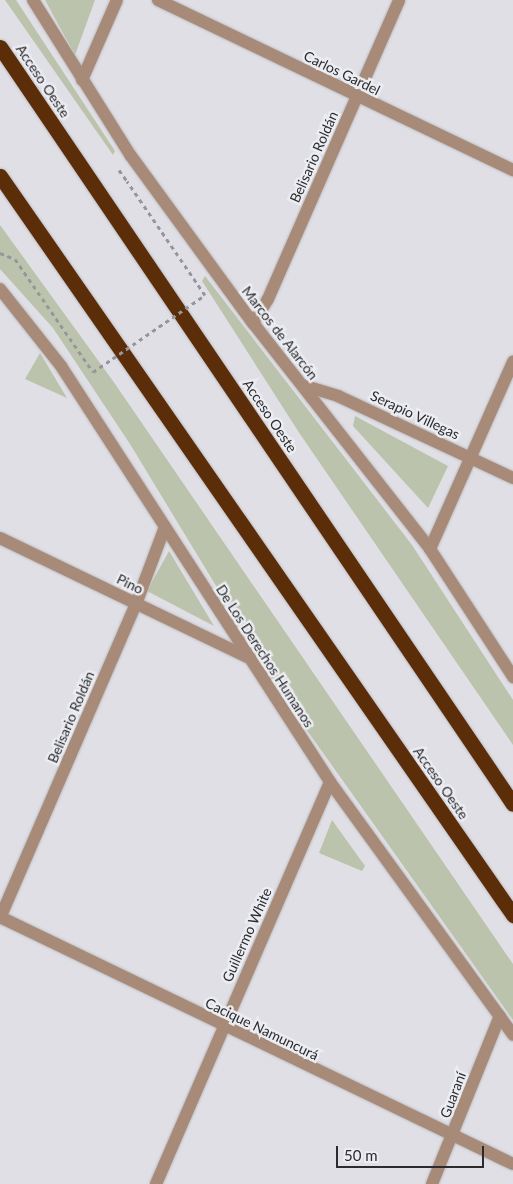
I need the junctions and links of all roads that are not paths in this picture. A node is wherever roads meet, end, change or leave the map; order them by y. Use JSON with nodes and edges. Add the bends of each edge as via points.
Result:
{"nodes":[{"id":1,"x":32,"y":0,"type":"edge"},
{"id":2,"x":117,"y":0,"type":"edge"},
{"id":3,"x":158,"y":0,"type":"edge"},
{"id":4,"x":399,"y":0,"type":"edge"},
{"id":5,"x":0,"y":47,"type":"edge"},
{"id":6,"x":82,"y":80,"type":"junction"},
{"id":7,"x":356,"y":97,"type":"junction"},
{"id":8,"x":513,"y":170,"type":"edge"},
{"id":9,"x":0,"y":176,"type":"edge"},
{"id":10,"x":0,"y":289,"type":"edge"},
{"id":11,"x":253,"y":323,"type":"junction"},
{"id":12,"x":513,"y":362,"type":"edge"},
{"id":13,"x":302,"y":385,"type":"junction"},
{"id":14,"x":471,"y":458,"type":"junction"},
{"id":15,"x":513,"y":478,"type":"edge"},
{"id":16,"x":165,"y":526,"type":"junction"},
{"id":17,"x":0,"y":538,"type":"edge"},
{"id":18,"x":430,"y":549,"type":"junction"},
{"id":19,"x":136,"y":604,"type":"junction"},
{"id":20,"x":247,"y":657,"type":"junction"},
{"id":21,"x":513,"y":677,"type":"edge"},
{"id":22,"x":330,"y":782,"type":"junction"},
{"id":23,"x":513,"y":804,"type":"edge"},
{"id":24,"x":513,"y":915,"type":"edge"},
{"id":25,"x":0,"y":917,"type":"edge"},
{"id":26,"x":500,"y":1016,"type":"junction"},
{"id":27,"x":223,"y":1026,"type":"junction"},
{"id":28,"x":513,"y":1035,"type":"edge"},
{"id":29,"x":452,"y":1138,"type":"junction"},
{"id":30,"x":513,"y":1164,"type":"edge"},
{"id":31,"x":156,"y":1184,"type":"edge"},
{"id":32,"x":432,"y":1184,"type":"edge"}],
"edges":[{"from":1,"to":6,"type":"street","name":"Marcos de Alarcón"},
{"from":2,"to":6,"type":"street"},
{"from":3,"to":7,"type":"street","name":"Carlos Gardel"},
{"from":4,"to":7,"type":"street","name":"Belisario Roldán"},
{"from":5,"to":23,"type":"highway","name":"Acceso Oeste"},
{"from":6,"to":11,"type":"street","name":"Marcos de Alarcón"},
{"from":7,"to":8,"type":"street","name":"Carlos Gardel"},
{"from":7,"to":11,"type":"street","name":"Belisario Roldán","via":[[268,299]]},
{"from":9,"to":24,"type":"highway","name":"Acceso Oeste"},
{"from":10,"to":16,"type":"street","name":"De Los Derechos Humanos","via":[[61,366]]},
{"from":11,"to":13,"type":"street","name":"Marcos de Alarcón"},
{"from":12,"to":14,"type":"street"},
{"from":13,"to":14,"type":"street","name":"Serapio Villegas","via":[[338,396]]},
{"from":13,"to":18,"type":"street","name":"Marcos de Alarcón"},
{"from":14,"to":15,"type":"street","name":"Serapio Villegas"},
{"from":14,"to":18,"type":"street"},
{"from":16,"to":19,"type":"street","name":"Belisario Roldán"},
{"from":16,"to":20,"type":"street","name":"De Los Derechos Humanos"},
{"from":17,"to":19,"type":"street","name":"Pino"},
{"from":18,"to":21,"type":"street","name":"Marcos de Alarcón"},
{"from":19,"to":20,"type":"street","name":"Pino"},
{"from":19,"to":25,"type":"street","name":"Belisario Roldán"},
{"from":20,"to":22,"type":"street","name":"De Los Derechos Humanos"},
{"from":22,"to":26,"type":"street","name":"De Los Derechos Humanos"},
{"from":22,"to":27,"type":"street","name":"Guillermo White"},
{"from":25,"to":27,"type":"street","name":"Cacique Namuncurá"},
{"from":26,"to":28,"type":"street","name":"De Los Derechos Humanos"},
{"from":26,"to":29,"type":"street","name":"Guaraní"},
{"from":27,"to":29,"type":"street","name":"Cacique Namuncurá"},
{"from":27,"to":31,"type":"street","name":"Guillermo White"},
{"from":29,"to":30,"type":"street","name":"Cacique Namuncurá"},
{"from":29,"to":32,"type":"street","name":"Guaraní"}]}
